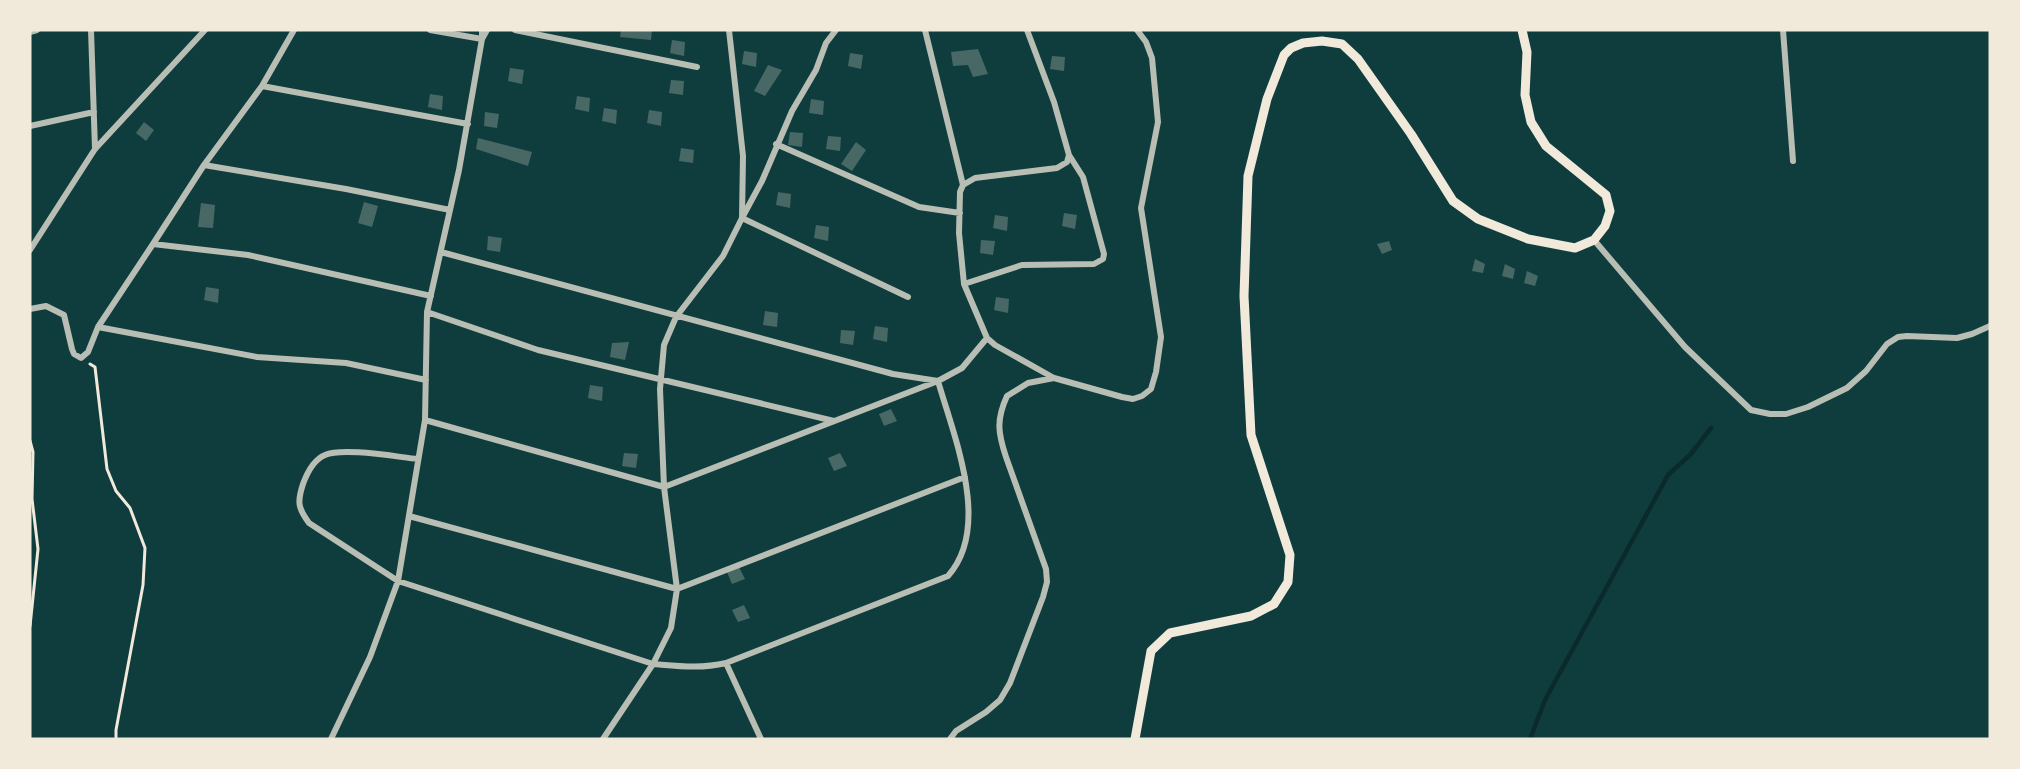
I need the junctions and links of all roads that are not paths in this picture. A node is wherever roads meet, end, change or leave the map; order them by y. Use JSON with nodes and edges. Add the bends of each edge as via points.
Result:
{"nodes":[{"id":1,"x":38,"y":30,"type":"edge"},
{"id":2,"x":91,"y":30,"type":"edge"},
{"id":3,"x":205,"y":30,"type":"edge"},
{"id":4,"x":294,"y":30,"type":"edge"},
{"id":5,"x":430,"y":30,"type":"edge"},
{"id":6,"x":482,"y":30,"type":"edge"},
{"id":7,"x":488,"y":30,"type":"edge"},
{"id":8,"x":515,"y":30,"type":"edge"},
{"id":9,"x":729,"y":30,"type":"edge"},
{"id":10,"x":836,"y":30,"type":"edge"},
{"id":11,"x":925,"y":30,"type":"edge"},
{"id":12,"x":1028,"y":30,"type":"edge"},
{"id":13,"x":1137,"y":30,"type":"edge"},
{"id":14,"x":1522,"y":30,"type":"edge"},
{"id":15,"x":1783,"y":30,"type":"edge"},
{"id":16,"x":30,"y":32,"type":"edge"},
{"id":17,"x":482,"y":39,"type":"junction"},
{"id":18,"x":697,"y":68,"type":"dead end"},
{"id":19,"x":262,"y":86,"type":"junction"},
{"id":20,"x":94,"y":112,"type":"junction"},
{"id":21,"x":468,"y":124,"type":"junction"},
{"id":22,"x":30,"y":126,"type":"edge"},
{"id":23,"x":776,"y":144,"type":"junction"},
{"id":24,"x":95,"y":149,"type":"junction"},
{"id":25,"x":1069,"y":155,"type":"junction"},
{"id":26,"x":1793,"y":161,"type":"dead end"},
{"id":27,"x":204,"y":165,"type":"junction"},
{"id":28,"x":963,"y":185,"type":"junction"},
{"id":29,"x":450,"y":210,"type":"junction"},
{"id":30,"x":960,"y":213,"type":"junction"},
{"id":31,"x":742,"y":218,"type":"junction"},
{"id":32,"x":1594,"y":240,"type":"junction"},
{"id":33,"x":153,"y":244,"type":"junction"},
{"id":34,"x":30,"y":250,"type":"edge"},
{"id":35,"x":441,"y":252,"type":"junction"},
{"id":36,"x":964,"y":284,"type":"junction"},
{"id":37,"x":431,"y":296,"type":"junction"},
{"id":38,"x":908,"y":297,"type":"dead end"},
{"id":39,"x":30,"y":309,"type":"edge"},
{"id":40,"x":428,"y":312,"type":"junction"},
{"id":41,"x":676,"y":317,"type":"junction"},
{"id":42,"x":1990,"y":326,"type":"edge"},
{"id":43,"x":98,"y":327,"type":"junction"},
{"id":44,"x":987,"y":338,"type":"junction"},
{"id":45,"x":1054,"y":378,"type":"junction"},
{"id":46,"x":426,"y":380,"type":"junction"},
{"id":47,"x":662,"y":380,"type":"junction"},
{"id":48,"x":938,"y":381,"type":"junction"},
{"id":49,"x":424,"y":420,"type":"junction"},
{"id":50,"x":834,"y":421,"type":"junction"},
{"id":51,"x":418,"y":459,"type":"junction"},
{"id":52,"x":965,"y":477,"type":"junction"},
{"id":53,"x":664,"y":487,"type":"junction"},
{"id":54,"x":409,"y":516,"type":"junction"},
{"id":55,"x":398,"y":581,"type":"junction"},
{"id":56,"x":677,"y":590,"type":"junction"},
{"id":57,"x":726,"y":663,"type":"junction"},
{"id":58,"x":653,"y":664,"type":"junction"},
{"id":59,"x":331,"y":739,"type":"edge"},
{"id":60,"x":603,"y":739,"type":"edge"},
{"id":61,"x":761,"y":739,"type":"edge"},
{"id":62,"x":950,"y":739,"type":"edge"},
{"id":63,"x":1135,"y":739,"type":"edge"}],
"edges":[{"from":1,"to":16,"type":"street"},
{"from":2,"to":20,"type":"street"},
{"from":3,"to":24,"type":"street"},
{"from":4,"to":19,"type":"street"},
{"from":5,"to":17,"type":"street"},
{"from":6,"to":17,"type":"street"},
{"from":7,"to":17,"type":"street"},
{"from":8,"to":18,"type":"street"},
{"from":9,"to":31,"type":"street","via":[[743,156]]},
{"from":10,"to":23,"type":"street"},
{"from":11,"to":28,"type":"street"},
{"from":12,"to":25,"type":"street"},
{"from":13,"to":45,"type":"street","via":[[1152,58],[1158,122],[1141,208],[1161,337],[1156,372],[1151,389],[1133,399]]},
{"from":14,"to":32,"type":"main road","via":[[1531,122],[1546,146],[1606,195],[1610,211]]},
{"from":15,"to":26,"type":"street"},
{"from":17,"to":21,"type":"street"},
{"from":19,"to":21,"type":"street"},
{"from":19,"to":27,"type":"street"},
{"from":20,"to":22,"type":"street"},
{"from":20,"to":24,"type":"street"},
{"from":21,"to":29,"type":"street"},
{"from":23,"to":30,"type":"street","via":[[919,207]]},
{"from":23,"to":31,"type":"street"},
{"from":24,"to":34,"type":"street"},
{"from":25,"to":28,"type":"street","via":[[1058,168],[975,178]]},
{"from":25,"to":36,"type":"street","via":[[1083,177],[1103,259],[1094,264],[1022,265]]},
{"from":27,"to":29,"type":"street"},
{"from":27,"to":33,"type":"street"},
{"from":28,"to":30,"type":"street"},
{"from":29,"to":35,"type":"street"},
{"from":30,"to":36,"type":"street"},
{"from":31,"to":38,"type":"street"},
{"from":31,"to":41,"type":"street","via":[[723,256]]},
{"from":32,"to":42,"type":"street","via":[[1685,347],[1750,410],[1786,414],[1809,407],[1847,388],[1898,337],[1957,338]]},
{"from":32,"to":63,"type":"main road","via":[[1575,248],[1528,239],[1478,219],[1453,201],[1358,59],[1342,44],[1303,43],[1284,55],[1267,99],[1248,176],[1244,296],[1251,435],[1290,555],[1288,582],[1274,604],[1251,615],[1170,633],[1151,651]]},
{"from":33,"to":37,"type":"street","via":[[248,255]]},
{"from":33,"to":43,"type":"street"},
{"from":35,"to":37,"type":"street"},
{"from":35,"to":41,"type":"street"},
{"from":36,"to":44,"type":"street"},
{"from":37,"to":40,"type":"street"},
{"from":39,"to":43,"type":"street","via":[[46,306],[64,315],[72,349],[81,358],[88,352]]},
{"from":40,"to":46,"type":"street"},
{"from":40,"to":47,"type":"street","via":[[538,350]]},
{"from":41,"to":47,"type":"street","via":[[664,345]]},
{"from":41,"to":48,"type":"street","via":[[893,374]]},
{"from":43,"to":46,"type":"street","via":[[257,357],[346,363]]},
{"from":44,"to":45,"type":"street"},
{"from":44,"to":48,"type":"street","via":[[962,368]]},
{"from":45,"to":62,"type":"street","via":[[1028,383],[1006,396],[998,421],[1000,439],[1046,569],[1043,597],[1000,700]]},
{"from":46,"to":49,"type":"street"},
{"from":47,"to":50,"type":"street"},
{"from":47,"to":53,"type":"street"},
{"from":48,"to":50,"type":"street"},
{"from":48,"to":52,"type":"street"},
{"from":49,"to":51,"type":"street"},
{"from":49,"to":53,"type":"street"},
{"from":50,"to":53,"type":"street"},
{"from":51,"to":54,"type":"street"},
{"from":51,"to":55,"type":"street","via":[[352,452],[326,454],[314,462],[299,496],[300,510],[309,523]]},
{"from":52,"to":56,"type":"street"},
{"from":52,"to":57,"type":"street","via":[[969,527],[965,550],[948,576]]},
{"from":53,"to":56,"type":"street"},
{"from":54,"to":55,"type":"street"},
{"from":54,"to":56,"type":"street"},
{"from":55,"to":58,"type":"street"},
{"from":55,"to":59,"type":"street","via":[[370,657]]},
{"from":56,"to":58,"type":"street","via":[[671,628]]},
{"from":57,"to":58,"type":"street","via":[[710,667]]},
{"from":57,"to":61,"type":"street"},
{"from":58,"to":60,"type":"street"}]}
